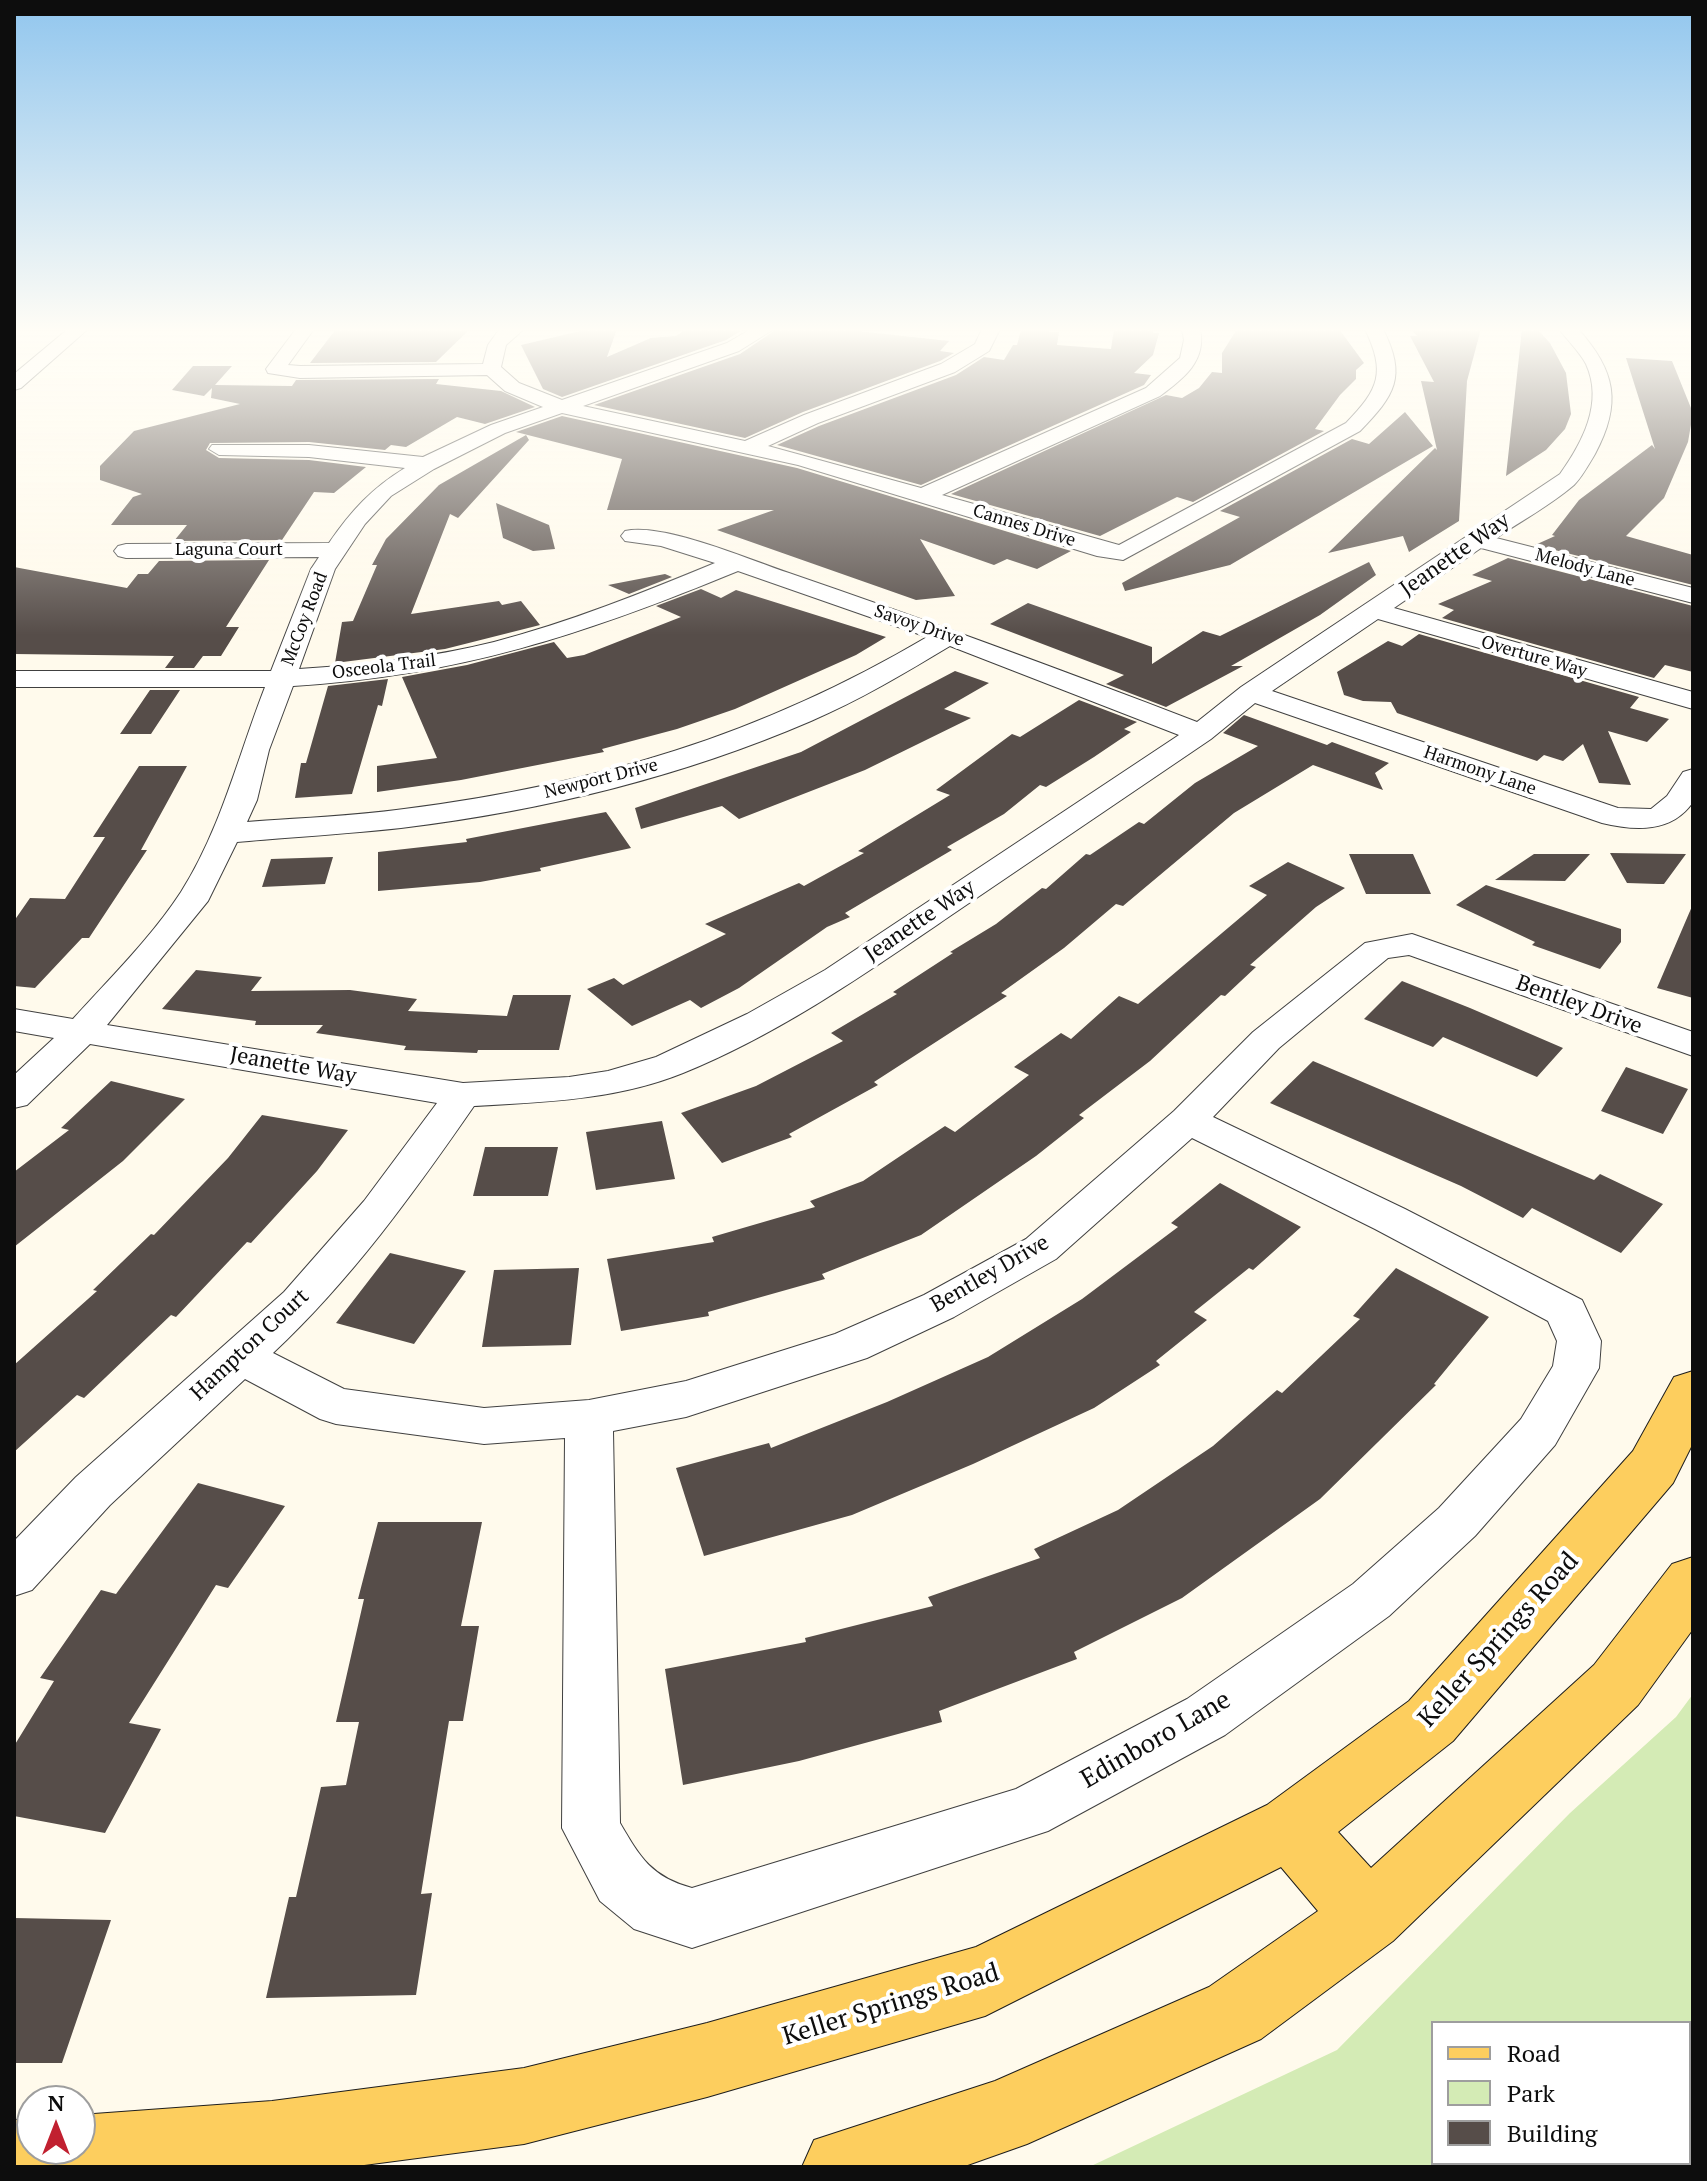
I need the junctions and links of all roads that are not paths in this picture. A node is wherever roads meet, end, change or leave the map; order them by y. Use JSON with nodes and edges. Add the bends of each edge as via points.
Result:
{"nodes":[{"id":1,"x":494,"y":431,"type":"edge"},
{"id":2,"x":668,"y":431,"type":"edge"},
{"id":3,"x":785,"y":431,"type":"edge"},
{"id":4,"x":1067,"y":431,"type":"edge"},
{"id":5,"x":1346,"y":431,"type":"edge"},
{"id":6,"x":1599,"y":431,"type":"edge"},
{"id":7,"x":746,"y":448,"type":"junction"},
{"id":8,"x":219,"y":449,"type":"dead end"},
{"id":9,"x":426,"y":464,"type":"junction"},
{"id":10,"x":924,"y":495,"type":"junction"},
{"id":11,"x":633,"y":536,"type":"dead end"},
{"id":12,"x":1477,"y":540,"type":"junction"},
{"id":13,"x":333,"y":550,"type":"junction"},
{"id":14,"x":126,"y":551,"type":"dead end"},
{"id":15,"x":737,"y":563,"type":"junction"},
{"id":16,"x":1693,"y":596,"type":"edge"},
{"id":17,"x":1375,"y":610,"type":"junction"},
{"id":18,"x":948,"y":636,"type":"junction"},
{"id":19,"x":283,"y":678,"type":"junction"},
{"id":20,"x":14,"y":679,"type":"edge"},
{"id":21,"x":1251,"y":693,"type":"junction"},
{"id":22,"x":1693,"y":701,"type":"edge"},
{"id":23,"x":1201,"y":733,"type":"junction"},
{"id":24,"x":1693,"y":778,"type":"edge"},
{"id":25,"x":228,"y":833,"type":"junction"},
{"id":26,"x":14,"y":1020,"type":"edge"},
{"id":27,"x":83,"y":1030,"type":"junction"},
{"id":28,"x":1693,"y":1045,"type":"edge"},
{"id":29,"x":463,"y":1095,"type":"junction"},
{"id":30,"x":14,"y":1096,"type":"edge"},
{"id":31,"x":1188,"y":1120,"type":"junction"},
{"id":32,"x":239,"y":1356,"type":"junction"},
{"id":33,"x":1693,"y":1391,"type":"edge"},
{"id":34,"x":589,"y":1418,"type":"junction"},
{"id":35,"x":14,"y":1575,"type":"edge"},
{"id":36,"x":1693,"y":1582,"type":"edge"},
{"id":37,"x":1291,"y":1828,"type":"junction"},
{"id":38,"x":1368,"y":1917,"type":"junction"},
{"id":39,"x":14,"y":2159,"type":"edge"},
{"id":40,"x":841,"y":2167,"type":"edge"}],
"edges":[{"from":1,"to":9,"type":"street","name":"McCoy Road"},
{"from":2,"to":7,"type":"street","name":"Cannes Drive"},
{"from":3,"to":7,"type":"street"},
{"from":4,"to":10,"type":"street"},
{"from":5,"to":10,"type":"street","name":"Cannes Drive","via":[[1123,553]]},
{"from":6,"to":12,"type":"street","name":"Jeanette Way","via":[[1568,479]]},
{"from":7,"to":10,"type":"street","name":"Cannes Drive"},
{"from":8,"to":9,"type":"street","via":[[309,451]]},
{"from":9,"to":13,"type":"street","name":"McCoy Road","via":[[383,491]]},
{"from":11,"to":15,"type":"street","name":"Savoy Drive","via":[[664,539]]},
{"from":12,"to":16,"type":"street","name":"Melody Lane"},
{"from":12,"to":17,"type":"street","name":"Jeanette Way"},
{"from":13,"to":14,"type":"street","name":"Laguna Court"},
{"from":13,"to":19,"type":"street","name":"McCoy Road"},
{"from":15,"to":18,"type":"street","name":"Savoy Drive"},
{"from":15,"to":19,"type":"street","name":"Osceola Trail","via":[[533,640],[459,658]]},
{"from":17,"to":21,"type":"street","name":"Jeanette Way"},
{"from":17,"to":22,"type":"street","name":"Overture Way"},
{"from":18,"to":23,"type":"street","name":"Savoy Drive"},
{"from":18,"to":25,"type":"street","name":"Newport Drive","via":[[853,691],[752,734],[577,788],[428,815]]},
{"from":19,"to":20,"type":"street","name":"Osceola Trail"},
{"from":19,"to":25,"type":"street","name":"McCoy Road"},
{"from":21,"to":23,"type":"street","name":"Jeanette Way"},
{"from":21,"to":24,"type":"street","name":"Harmony Lane","via":[[1639,821],[1665,816],[1680,804]]},
{"from":23,"to":29,"type":"street","name":"Jeanette Way","via":[[837,977],[712,1046],[611,1082]]},
{"from":25,"to":27,"type":"street","name":"McCoy Road","via":[[171,928]]},
{"from":26,"to":27,"type":"street","name":"Jeanette Way"},
{"from":27,"to":29,"type":"street","name":"Jeanette Way"},
{"from":27,"to":30,"type":"street","name":"McCoy Road"},
{"from":28,"to":31,"type":"street","name":"Bentley Drive","via":[[1412,944],[1377,950],[1266,1040]]},
{"from":29,"to":32,"type":"street","name":"Hampton Court","via":[[379,1211],[299,1303]]},
{"from":31,"to":34,"type":"street","name":"Bentley Drive","via":[[1041,1249],[939,1306],[851,1346],[686,1399]]},
{"from":31,"to":34,"type":"street","name":"Edinboro Lane","via":[[1566,1311],[1579,1341],[1576,1368],[1538,1432],[1457,1522],[1371,1600],[1206,1717],[1028,1812],[692,1918],[655,1908],[621,1881],[591,1828]]},
{"from":32,"to":34,"type":"street","name":"Bentley Drive","via":[[336,1406],[484,1426]]},
{"from":32,"to":35,"type":"street","name":"Hampton Court","via":[[93,1491]]},
{"from":33,"to":37,"type":"main road","name":"Keller Springs Road","via":[[1653,1467],[1431,1721]]},
{"from":36,"to":38,"type":"main road","via":[[1616,1685]]},
{"from":37,"to":38,"type":"main road"},
{"from":37,"to":39,"type":"main road","name":"Keller Springs Road","via":[[985,1980],[707,2060],[524,2106],[272,2139]]},
{"from":38,"to":40,"type":"main road","via":[[1235,2013],[1000,2117]]}]}
